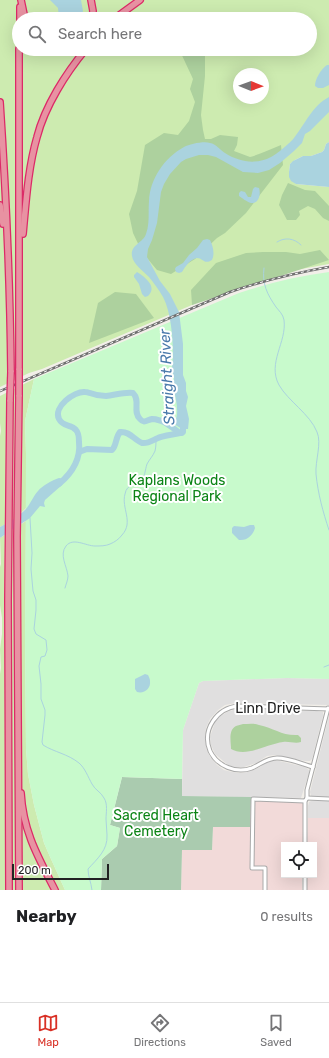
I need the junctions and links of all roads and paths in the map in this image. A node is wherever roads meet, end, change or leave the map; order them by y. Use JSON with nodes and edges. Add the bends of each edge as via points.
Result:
{"nodes":[{"id":1,"x":20,"y":0,"type":"edge"},
{"id":2,"x":91,"y":0,"type":"edge"},
{"id":3,"x":140,"y":0,"type":"edge"},
{"id":4,"x":20,"y":12,"type":"edge"},
{"id":5,"x":23,"y":12,"type":"edge"},
{"id":6,"x":93,"y":12,"type":"edge"},
{"id":7,"x":124,"y":12,"type":"edge"},
{"id":8,"x":20,"y":56,"type":"edge"},
{"id":9,"x":80,"y":56,"type":"edge"},
{"id":10,"x":0,"y":102,"type":"edge"},
{"id":11,"x":0,"y":205,"type":"edge"},
{"id":12,"x":20,"y":270,"type":"junction"},
{"id":13,"x":8,"y":272,"type":"junction"},
{"id":14,"x":328,"y":708,"type":"edge"},
{"id":15,"x":17,"y":720,"type":"junction"},
{"id":16,"x":313,"y":767,"type":"junction"},
{"id":17,"x":329,"y":798,"type":"edge"},
{"id":18,"x":306,"y":799,"type":"junction"},
{"id":19,"x":305,"y":842,"type":"edge"},
{"id":20,"x":305,"y":878,"type":"edge"},
{"id":21,"x":9,"y":890,"type":"edge"},
{"id":22,"x":19,"y":890,"type":"edge"},
{"id":23,"x":55,"y":890,"type":"edge"},
{"id":24,"x":265,"y":890,"type":"edge"},
{"id":25,"x":305,"y":890,"type":"edge"}],
"edges":[{"from":1,"to":4,"type":"highway"},
{"from":1,"to":5,"type":"highway"},
{"from":2,"to":6,"type":"highway"},
{"from":3,"to":7,"type":"highway"},
{"from":8,"to":12,"type":"highway"},
{"from":9,"to":12,"type":"highway","via":[[61,84],[37,136],[25,206]]},
{"from":10,"to":13,"type":"highway"},
{"from":11,"to":13,"type":"highway"},
{"from":12,"to":15,"type":"highway","bridge":true},
{"from":13,"to":21,"type":"highway","bridge":true,"via":[[11,372],[8,510]]},
{"from":14,"to":16,"type":"street"},
{"from":14,"to":16,"type":"street","name":"Linn Drive","via":[[233,707],[220,713],[209,729],[211,753],[216,760],[229,768],[248,769],[276,758]]},
{"from":15,"to":22,"type":"highway"},
{"from":15,"to":23,"type":"highway","via":[[25,820],[35,851]]},
{"from":16,"to":18,"type":"street"},
{"from":17,"to":18,"type":"street"},
{"from":18,"to":19,"type":"street"},
{"from":18,"to":24,"type":"street","via":[[253,800],[252,868],[266,868]]},
{"from":20,"to":25,"type":"street"}]}
